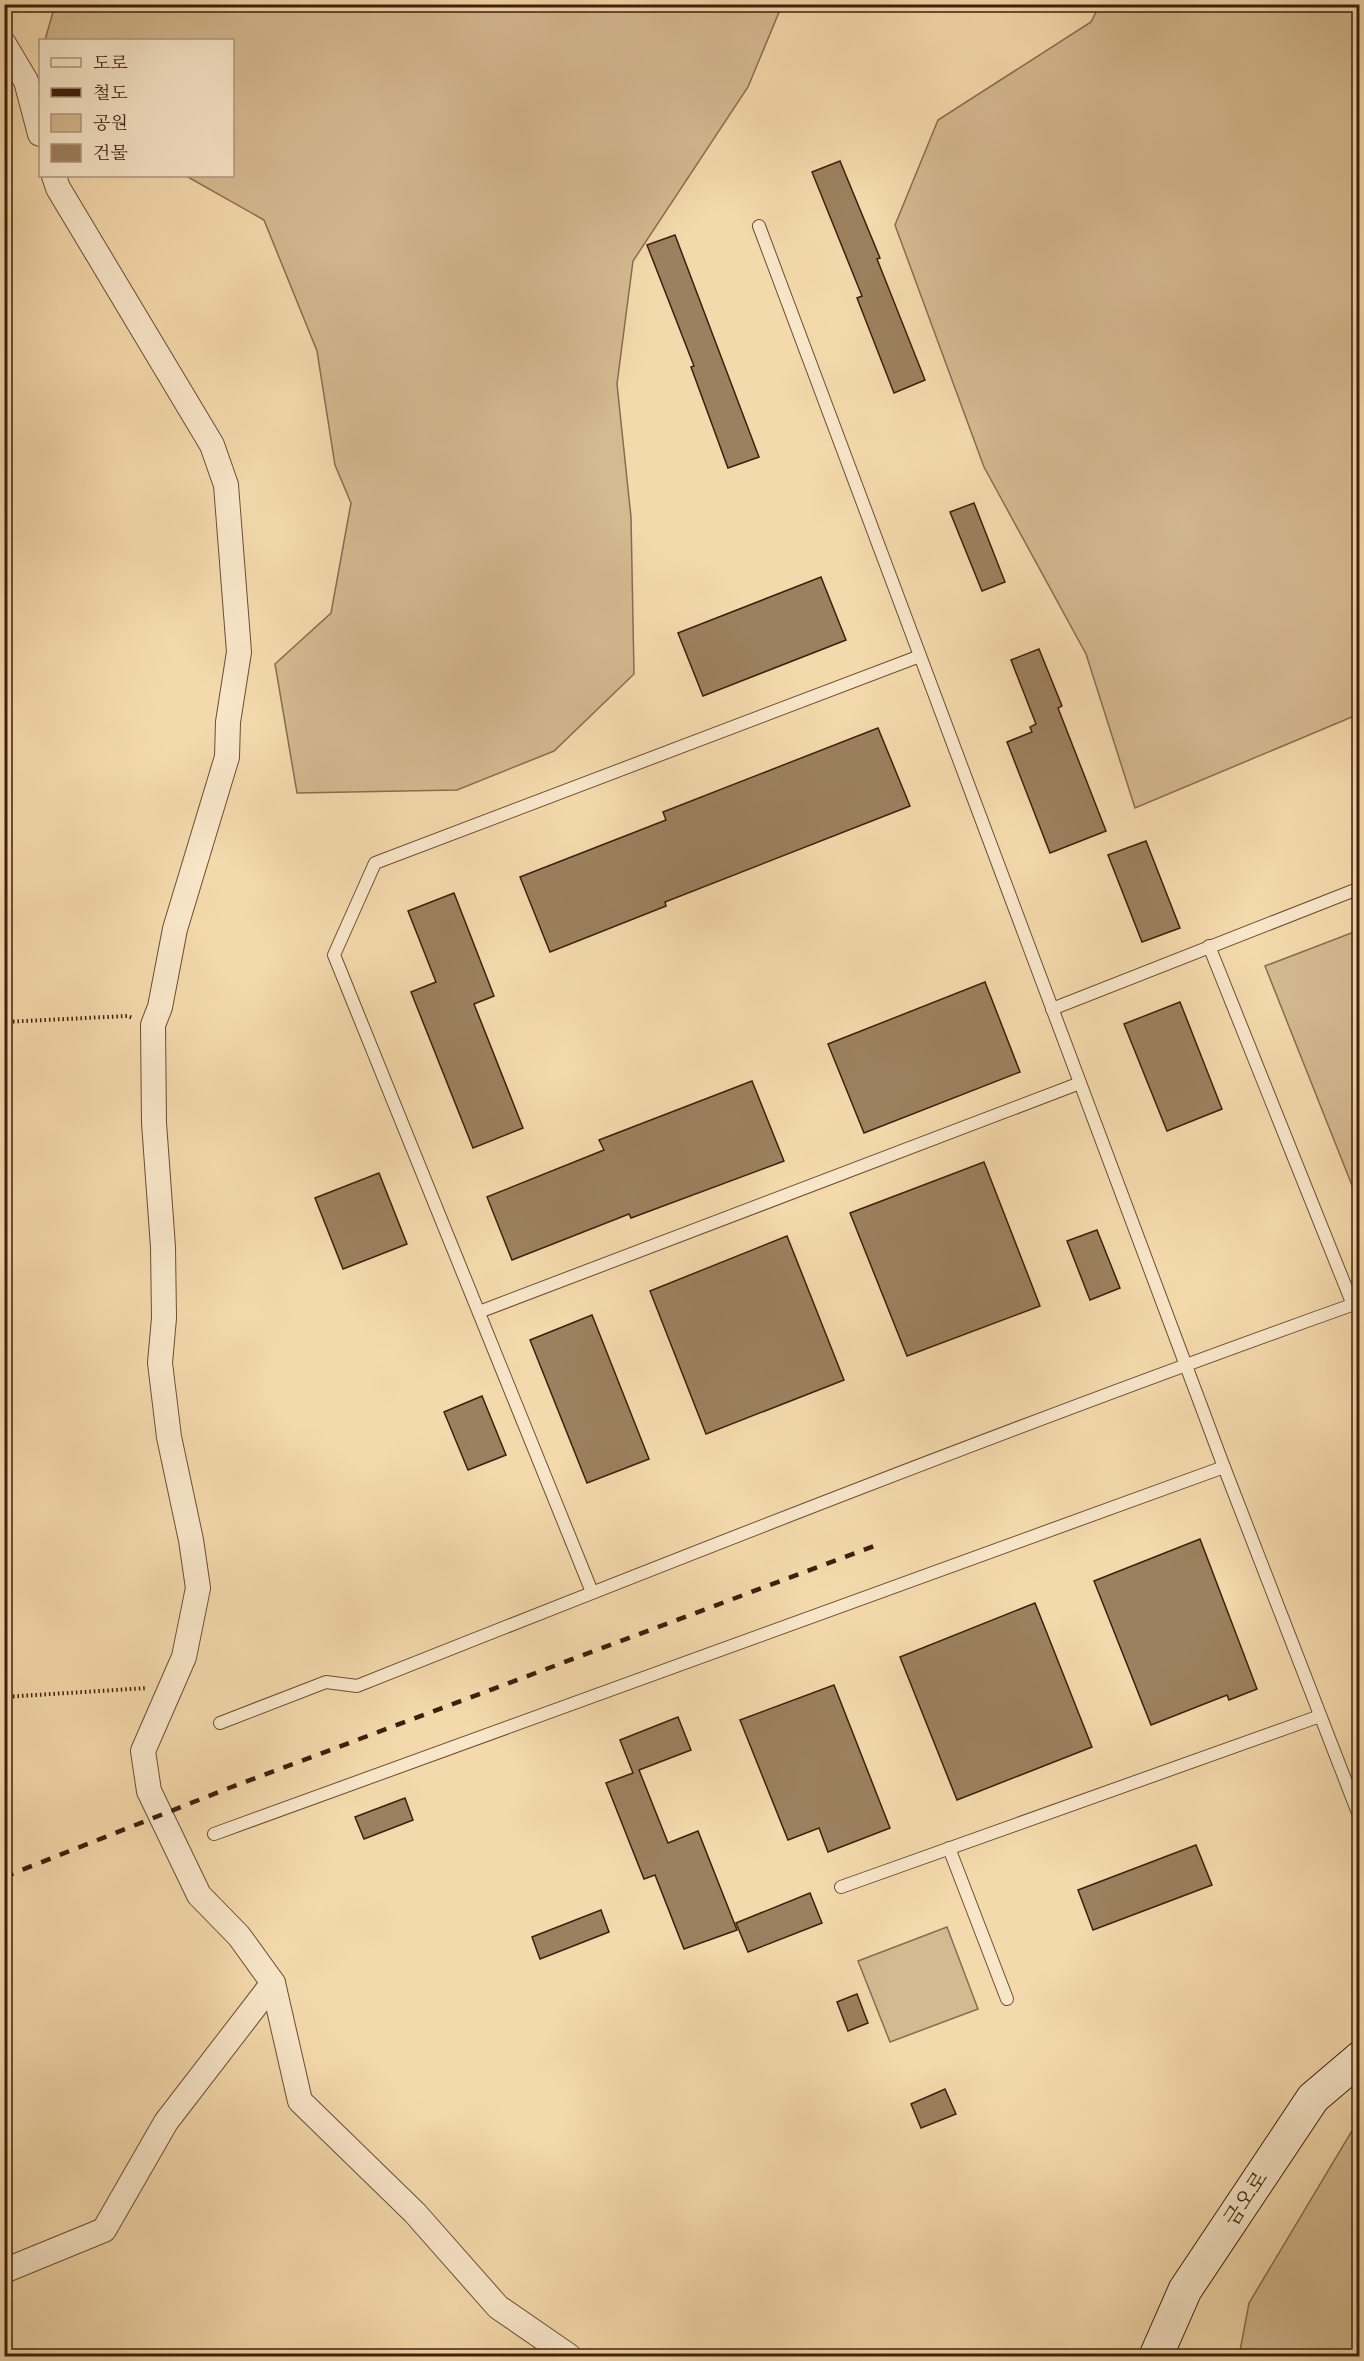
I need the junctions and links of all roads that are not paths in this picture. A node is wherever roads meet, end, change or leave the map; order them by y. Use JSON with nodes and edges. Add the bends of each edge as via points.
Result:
{"nodes":[{"id":1,"x":4,"y":44,"type":"edge"},
{"id":2,"x":39,"y":130,"type":"edge"},
{"id":3,"x":54,"y":177,"type":"edge"},
{"id":4,"x":759,"y":226,"type":"dead end"},
{"id":5,"x":920,"y":657,"type":"junction"},
{"id":6,"x":1359,"y":888,"type":"edge"},
{"id":7,"x":1209,"y":946,"type":"junction"},
{"id":8,"x":1052,"y":1008,"type":"junction"},
{"id":9,"x":1080,"y":1083,"type":"junction"},
{"id":10,"x":1356,"y":1303,"type":"edge"},
{"id":11,"x":479,"y":1312,"type":"junction"},
{"id":12,"x":1186,"y":1364,"type":"junction"},
{"id":13,"x":1224,"y":1467,"type":"junction"},
{"id":14,"x":592,"y":1592,"type":"junction"},
{"id":15,"x":1320,"y":1716,"type":"junction"},
{"id":16,"x":220,"y":1723,"type":"dead end"},
{"id":17,"x":1359,"y":1818,"type":"edge"},
{"id":18,"x":214,"y":1834,"type":"dead end"},
{"id":19,"x":949,"y":1848,"type":"junction"},
{"id":20,"x":841,"y":1887,"type":"dead end"},
{"id":21,"x":273,"y":1983,"type":"junction"},
{"id":22,"x":1007,"y":1999,"type":"dead end"},
{"id":23,"x":1359,"y":2058,"type":"edge"},
{"id":24,"x":4,"y":2271,"type":"edge"},
{"id":25,"x":569,"y":2356,"type":"edge"},
{"id":26,"x":1156,"y":2356,"type":"edge"}],
"edges":[{"from":1,"to":2,"type":"street","via":[[26,81]]},
{"from":3,"to":21,"type":"street","via":[[212,445],[226,485],[239,652],[227,757],[176,929],[153,1025],[154,1123],[164,1294],[160,1363],[169,1437],[198,1588],[184,1657],[143,1751],[149,1791],[199,1895],[239,1936]]},
{"from":4,"to":5,"type":"lane"},
{"from":5,"to":8,"type":"lane"},
{"from":5,"to":11,"type":"lane","via":[[375,863],[334,955]]},
{"from":6,"to":7,"type":"lane"},
{"from":7,"to":8,"type":"lane"},
{"from":7,"to":10,"type":"lane"},
{"from":8,"to":9,"type":"lane"},
{"from":9,"to":11,"type":"lane"},
{"from":9,"to":12,"type":"lane"},
{"from":10,"to":12,"type":"lane"},
{"from":11,"to":14,"type":"lane"},
{"from":12,"to":13,"type":"lane"},
{"from":12,"to":14,"type":"lane"},
{"from":13,"to":15,"type":"lane"},
{"from":13,"to":18,"type":"lane"},
{"from":14,"to":16,"type":"lane","via":[[357,1686],[326,1682]]},
{"from":15,"to":17,"type":"lane"},
{"from":15,"to":19,"type":"lane"},
{"from":19,"to":20,"type":"lane"},
{"from":19,"to":22,"type":"lane"},
{"from":21,"to":24,"type":"street","via":[[166,2122],[104,2230]]},
{"from":21,"to":25,"type":"street","via":[[300,2102],[415,2213],[498,2307]]},
{"from":23,"to":26,"type":"street","name":"금오로","via":[[1313,2098],[1185,2290]]}]}
